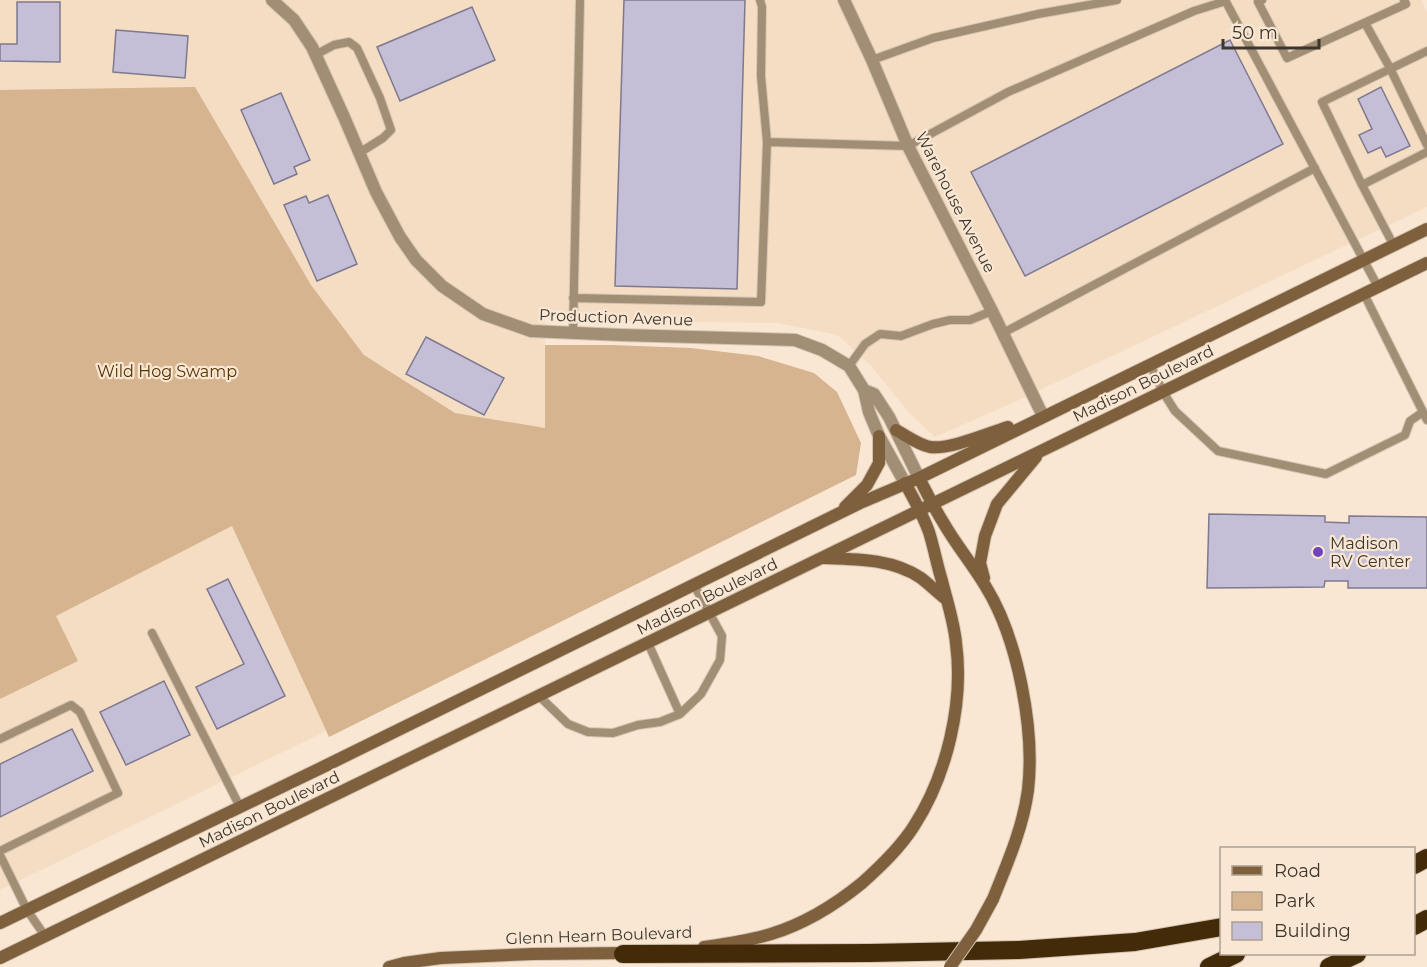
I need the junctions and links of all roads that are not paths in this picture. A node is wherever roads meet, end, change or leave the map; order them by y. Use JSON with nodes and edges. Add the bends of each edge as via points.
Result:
{"nodes":[{"id":1,"x":272,"y":0,"type":"edge"},
{"id":2,"x":580,"y":0,"type":"edge"},
{"id":3,"x":760,"y":0,"type":"edge"},
{"id":4,"x":844,"y":0,"type":"edge"},
{"id":5,"x":1117,"y":0,"type":"edge"},
{"id":6,"x":1262,"y":0,"type":"edge"},
{"id":7,"x":1404,"y":0,"type":"edge"},
{"id":8,"x":1106,"y":1,"type":"edge"},
{"id":9,"x":1225,"y":1,"type":"edge"},
{"id":10,"x":1365,"y":23,"type":"junction"},
{"id":11,"x":1427,"y":51,"type":"edge"},
{"id":12,"x":315,"y":55,"type":"junction"},
{"id":13,"x":872,"y":60,"type":"junction"},
{"id":14,"x":1390,"y":68,"type":"junction"},
{"id":15,"x":767,"y":142,"type":"junction"},
{"id":16,"x":1427,"y":145,"type":"edge"},
{"id":17,"x":908,"y":146,"type":"junction"},
{"id":18,"x":1427,"y":152,"type":"edge"},
{"id":19,"x":359,"y":153,"type":"junction"},
{"id":20,"x":1315,"y":168,"type":"junction"},
{"id":21,"x":1362,"y":185,"type":"junction"},
{"id":22,"x":1427,"y":230,"type":"edge"},
{"id":23,"x":1394,"y":246,"type":"junction"},
{"id":24,"x":1364,"y":260,"type":"junction"},
{"id":25,"x":1427,"y":263,"type":"edge"},
{"id":26,"x":1378,"y":287,"type":"junction"},
{"id":27,"x":1364,"y":294,"type":"junction"},
{"id":28,"x":573,"y":298,"type":"junction"},
{"id":29,"x":992,"y":311,"type":"junction"},
{"id":30,"x":573,"y":333,"type":"junction"},
{"id":31,"x":1003,"y":333,"type":"junction"},
{"id":32,"x":1150,"y":364,"type":"junction"},
{"id":33,"x":849,"y":366,"type":"junction"},
{"id":34,"x":864,"y":390,"type":"junction"},
{"id":35,"x":1163,"y":392,"type":"junction"},
{"id":36,"x":1043,"y":416,"type":"junction"},
{"id":37,"x":1425,"y":416,"type":"edge"},
{"id":38,"x":896,"y":430,"type":"junction"},
{"id":39,"x":879,"y":436,"type":"junction"},
{"id":40,"x":1041,"y":452,"type":"junction"},
{"id":41,"x":919,"y":478,"type":"junction"},
{"id":42,"x":904,"y":483,"type":"junction"},
{"id":43,"x":933,"y":504,"type":"junction"},
{"id":44,"x":920,"y":511,"type":"junction"},
{"id":45,"x":837,"y":515,"type":"junction"},
{"id":46,"x":823,"y":558,"type":"junction"},
{"id":47,"x":694,"y":585,"type":"junction"},
{"id":48,"x":987,"y":588,"type":"junction"},
{"id":49,"x":947,"y":600,"type":"junction"},
{"id":50,"x":710,"y":612,"type":"junction"},
{"id":51,"x":152,"y":633,"type":"dead end"},
{"id":52,"x":648,"y":643,"type":"junction"},
{"id":53,"x":539,"y":696,"type":"junction"},
{"id":54,"x":680,"y":714,"type":"junction"},
{"id":55,"x":0,"y":739,"type":"edge"},
{"id":56,"x":240,"y":807,"type":"junction"},
{"id":57,"x":0,"y":853,"type":"edge"},
{"id":58,"x":27,"y":910,"type":"junction"},
{"id":59,"x":0,"y":923,"type":"edge"},
{"id":60,"x":1220,"y":927,"type":"edge"},
{"id":61,"x":45,"y":936,"type":"junction"},
{"id":62,"x":622,"y":954,"type":"junction"},
{"id":63,"x":1234,"y":955,"type":"edge"},
{"id":64,"x":1355,"y":955,"type":"edge"},
{"id":65,"x":0,"y":958,"type":"edge"},
{"id":66,"x":389,"y":967,"type":"edge"},
{"id":67,"x":950,"y":967,"type":"edge"},
{"id":68,"x":1209,"y":967,"type":"edge"},
{"id":69,"x":1329,"y":967,"type":"edge"}],
"edges":[{"from":1,"to":12,"type":"street","name":"Production Avenue","via":[[294,20]]},
{"from":2,"to":28,"type":"lane"},
{"from":3,"to":15,"type":"lane"},
{"from":4,"to":13,"type":"street","name":"Warehouse Avenue"},
{"from":5,"to":8,"type":"lane"},
{"from":6,"to":10,"type":"lane","via":[[1258,2],[1287,58]]},
{"from":7,"to":10,"type":"lane","via":[[1406,4]]},
{"from":8,"to":13,"type":"lane","via":[[933,38]]},
{"from":9,"to":17,"type":"lane","via":[[1008,92]]},
{"from":9,"to":20,"type":"lane"},
{"from":10,"to":14,"type":"lane"},
{"from":11,"to":14,"type":"lane"},
{"from":12,"to":19,"type":"street","name":"Production Avenue"},
{"from":12,"to":19,"type":"lane","via":[[349,42],[357,48],[380,98],[391,130]]},
{"from":13,"to":17,"type":"street","name":"Warehouse Avenue"},
{"from":14,"to":16,"type":"lane"},
{"from":14,"to":21,"type":"lane","via":[[1322,102]]},
{"from":15,"to":17,"type":"lane"},
{"from":15,"to":28,"type":"lane","via":[[761,302]]},
{"from":17,"to":29,"type":"street","name":"Warehouse Avenue"},
{"from":18,"to":21,"type":"lane"},
{"from":19,"to":30,"type":"street","name":"Production Avenue","via":[[400,237],[441,286],[483,314],[531,331]]},
{"from":20,"to":24,"type":"lane"},
{"from":20,"to":31,"type":"lane"},
{"from":21,"to":23,"type":"lane"},
{"from":22,"to":23,"type":"main road","name":"Madison Boulevard"},
{"from":23,"to":24,"type":"main road","name":"Madison Boulevard"},
{"from":24,"to":26,"type":"lane"},
{"from":24,"to":32,"type":"main road","name":"Madison Boulevard"},
{"from":25,"to":26,"type":"main road","name":"Madison Boulevard"},
{"from":26,"to":27,"type":"main road","name":"Madison Boulevard"},
{"from":27,"to":35,"type":"main road","name":"Madison Boulevard"},
{"from":27,"to":37,"type":"lane"},
{"from":28,"to":30,"type":"lane"},
{"from":29,"to":31,"type":"street","name":"Warehouse Avenue"},
{"from":29,"to":33,"type":"lane","via":[[970,320],[933,324],[901,336],[880,334],[864,344]]},
{"from":30,"to":33,"type":"street","name":"Production Avenue","via":[[795,340]]},
{"from":31,"to":36,"type":"street","name":"Warehouse Avenue"},
{"from":32,"to":35,"type":"lane"},
{"from":32,"to":36,"type":"main road","name":"Madison Boulevard"},
{"from":33,"to":34,"type":"street","name":"Production Avenue"},
{"from":34,"to":38,"type":"street","name":"Production Avenue","via":[[874,394]]},
{"from":34,"to":39,"type":"street","name":"Production Avenue"},
{"from":35,"to":37,"type":"lane","via":[[1175,411],[1218,451],[1326,474],[1405,435],[1410,421]]},
{"from":35,"to":40,"type":"main road","name":"Madison Boulevard"},
{"from":36,"to":38,"type":"main road","via":[[946,447],[917,443]]},
{"from":36,"to":41,"type":"main road","name":"Madison Boulevard"},
{"from":38,"to":41,"type":"street","name":"Production Avenue"},
{"from":39,"to":42,"type":"street","name":"Production Avenue"},
{"from":39,"to":45,"type":"main road","via":[[879,463],[867,485]]},
{"from":40,"to":43,"type":"main road","name":"Madison Boulevard"},
{"from":40,"to":48,"type":"main road","via":[[997,504],[980,562]]},
{"from":41,"to":42,"type":"main road","name":"Madison Boulevard"},
{"from":41,"to":43,"type":"main road"},
{"from":42,"to":44,"type":"main road","name":"Glenn Hearn Boulevard"},
{"from":42,"to":45,"type":"main road","name":"Madison Boulevard"},
{"from":43,"to":44,"type":"main road","name":"Madison Boulevard"},
{"from":43,"to":48,"type":"main road"},
{"from":44,"to":46,"type":"main road","name":"Madison Boulevard"},
{"from":44,"to":49,"type":"main road","name":"Glenn Hearn Boulevard"},
{"from":45,"to":47,"type":"main road","name":"Madison Boulevard"},
{"from":46,"to":49,"type":"main road","via":[[896,566],[920,577]]},
{"from":46,"to":50,"type":"main road","name":"Madison Boulevard"},
{"from":47,"to":50,"type":"lane"},
{"from":47,"to":56,"type":"main road","name":"Madison Boulevard"},
{"from":48,"to":67,"type":"main road","bridge":true,"via":[[1013,652],[1027,717],[1028,791],[1013,848],[993,899]]},
{"from":49,"to":62,"type":"main road","name":"Glenn Hearn Boulevard","via":[[958,675],[950,740],[928,799],[895,851],[826,909],[771,934],[704,947]]},
{"from":50,"to":52,"type":"main road","name":"Madison Boulevard"},
{"from":50,"to":54,"type":"lane","via":[[722,636],[720,660],[701,694]]},
{"from":51,"to":56,"type":"lane"},
{"from":52,"to":53,"type":"main road","name":"Madison Boulevard"},
{"from":52,"to":54,"type":"lane"},
{"from":53,"to":54,"type":"lane","via":[[568,724],[588,732],[613,733]]},
{"from":53,"to":61,"type":"main road","name":"Madison Boulevard"},
{"from":55,"to":57,"type":"lane","via":[[71,705],[80,712],[118,793]]},
{"from":56,"to":58,"type":"main road","name":"Madison Boulevard"},
{"from":57,"to":58,"type":"lane"},
{"from":58,"to":59,"type":"main road","name":"Madison Boulevard"},
{"from":58,"to":61,"type":"lane"},
{"from":60,"to":62,"type":"highway","via":[[1136,942],[1018,950]]},
{"from":61,"to":65,"type":"main road","name":"Madison Boulevard"},
{"from":62,"to":66,"type":"main road","name":"Glenn Hearn Boulevard","via":[[441,958]]},
{"from":63,"to":68,"type":"highway"},
{"from":64,"to":69,"type":"highway"}]}
